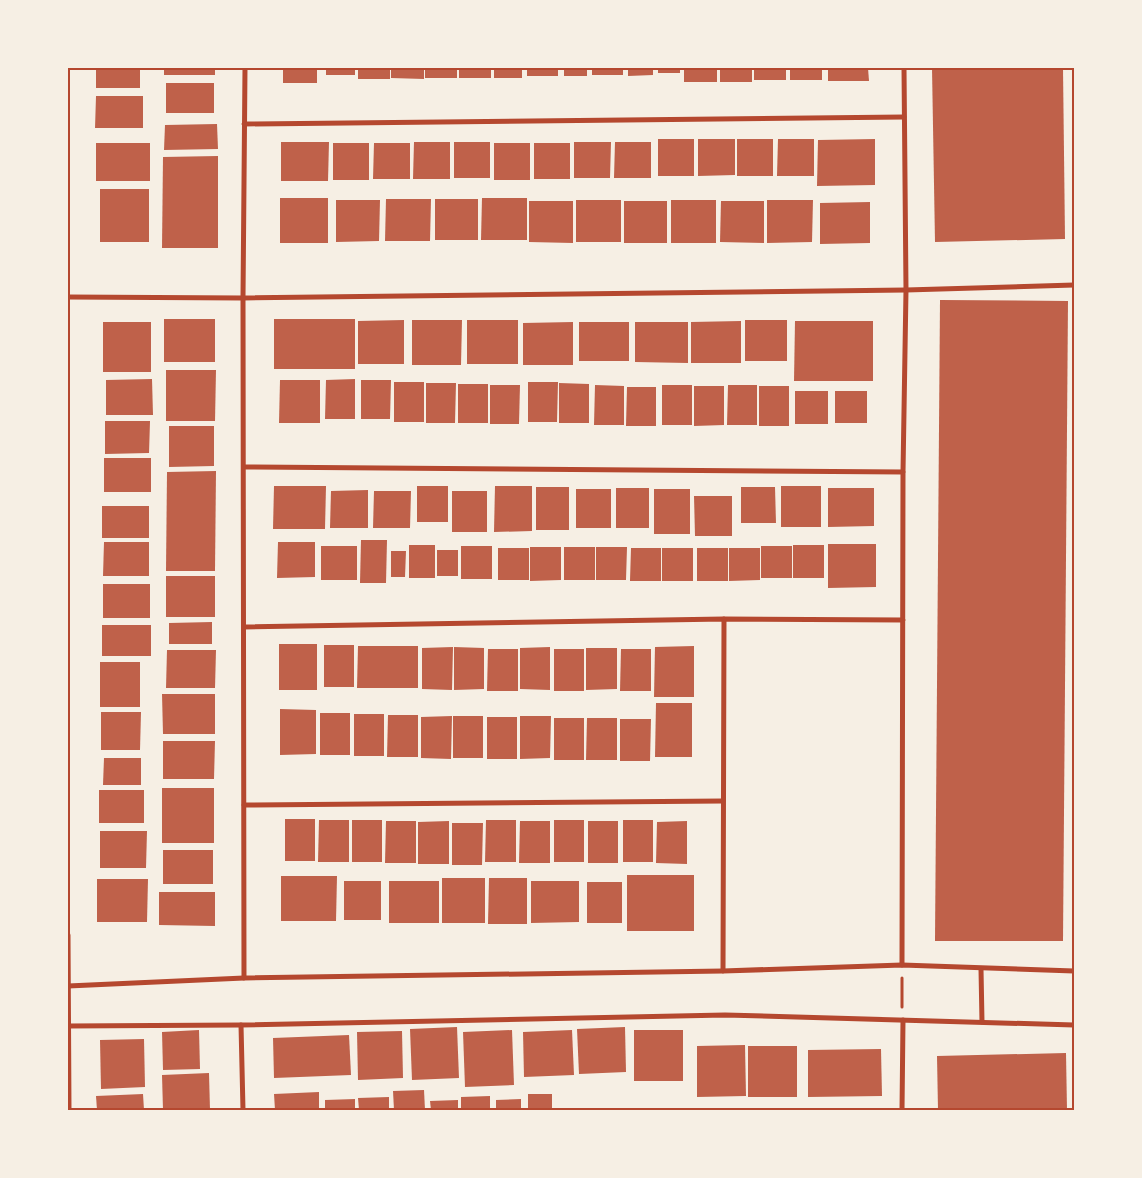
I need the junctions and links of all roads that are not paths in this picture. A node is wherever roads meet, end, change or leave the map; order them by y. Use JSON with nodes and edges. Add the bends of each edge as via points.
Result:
{"nodes":[{"id":1,"x":245,"y":68,"type":"edge"},
{"id":2,"x":904,"y":68,"type":"edge"},
{"id":3,"x":904,"y":117,"type":"junction"},
{"id":4,"x":244,"y":124,"type":"junction"},
{"id":5,"x":1074,"y":285,"type":"edge"},
{"id":6,"x":906,"y":290,"type":"junction"},
{"id":7,"x":68,"y":297,"type":"edge"},
{"id":8,"x":243,"y":298,"type":"junction"},
{"id":9,"x":244,"y":468,"type":"junction"},
{"id":10,"x":903,"y":472,"type":"junction"},
{"id":11,"x":724,"y":619,"type":"junction"},
{"id":12,"x":903,"y":620,"type":"junction"},
{"id":13,"x":244,"y":627,"type":"junction"},
{"id":14,"x":723,"y":801,"type":"junction"},
{"id":15,"x":244,"y":805,"type":"junction"},
{"id":16,"x":68,"y":934,"type":"edge"},
{"id":17,"x":902,"y":965,"type":"junction"},
{"id":18,"x":981,"y":969,"type":"junction"},
{"id":19,"x":723,"y":971,"type":"junction"},
{"id":20,"x":1074,"y":971,"type":"edge"},
{"id":21,"x":244,"y":978,"type":"junction"},
{"id":22,"x":68,"y":986,"type":"edge"},
{"id":23,"x":903,"y":1020,"type":"junction"},
{"id":24,"x":982,"y":1022,"type":"junction"},
{"id":25,"x":241,"y":1025,"type":"junction"},
{"id":26,"x":1074,"y":1025,"type":"edge"},
{"id":27,"x":68,"y":1026,"type":"edge"},
{"id":28,"x":69,"y":1110,"type":"edge"},
{"id":29,"x":243,"y":1110,"type":"edge"},
{"id":30,"x":902,"y":1110,"type":"edge"}],
"edges":[{"from":1,"to":4,"type":"street"},
{"from":2,"to":3,"type":"street"},
{"from":3,"to":4,"type":"street"},
{"from":3,"to":6,"type":"street"},
{"from":4,"to":8,"type":"street"},
{"from":5,"to":6,"type":"street"},
{"from":6,"to":8,"type":"street"},
{"from":6,"to":10,"type":"street"},
{"from":7,"to":8,"type":"street"},
{"from":8,"to":9,"type":"street"},
{"from":9,"to":10,"type":"street"},
{"from":9,"to":13,"type":"street"},
{"from":10,"to":12,"type":"street"},
{"from":11,"to":12,"type":"street"},
{"from":11,"to":13,"type":"street"},
{"from":11,"to":14,"type":"street"},
{"from":12,"to":17,"type":"street"},
{"from":13,"to":15,"type":"street"},
{"from":14,"to":15,"type":"street"},
{"from":14,"to":19,"type":"street"},
{"from":15,"to":21,"type":"street"},
{"from":16,"to":22,"type":"street"},
{"from":17,"to":18,"type":"street"},
{"from":17,"to":19,"type":"street"},
{"from":18,"to":20,"type":"street"},
{"from":18,"to":24,"type":"street"},
{"from":19,"to":21,"type":"street"},
{"from":21,"to":22,"type":"street"},
{"from":22,"to":27,"type":"street"},
{"from":23,"to":24,"type":"street"},
{"from":23,"to":25,"type":"street","via":[[725,1015]]},
{"from":23,"to":30,"type":"street"},
{"from":24,"to":26,"type":"street"},
{"from":25,"to":27,"type":"street"},
{"from":25,"to":29,"type":"street"},
{"from":27,"to":28,"type":"street"}]}
